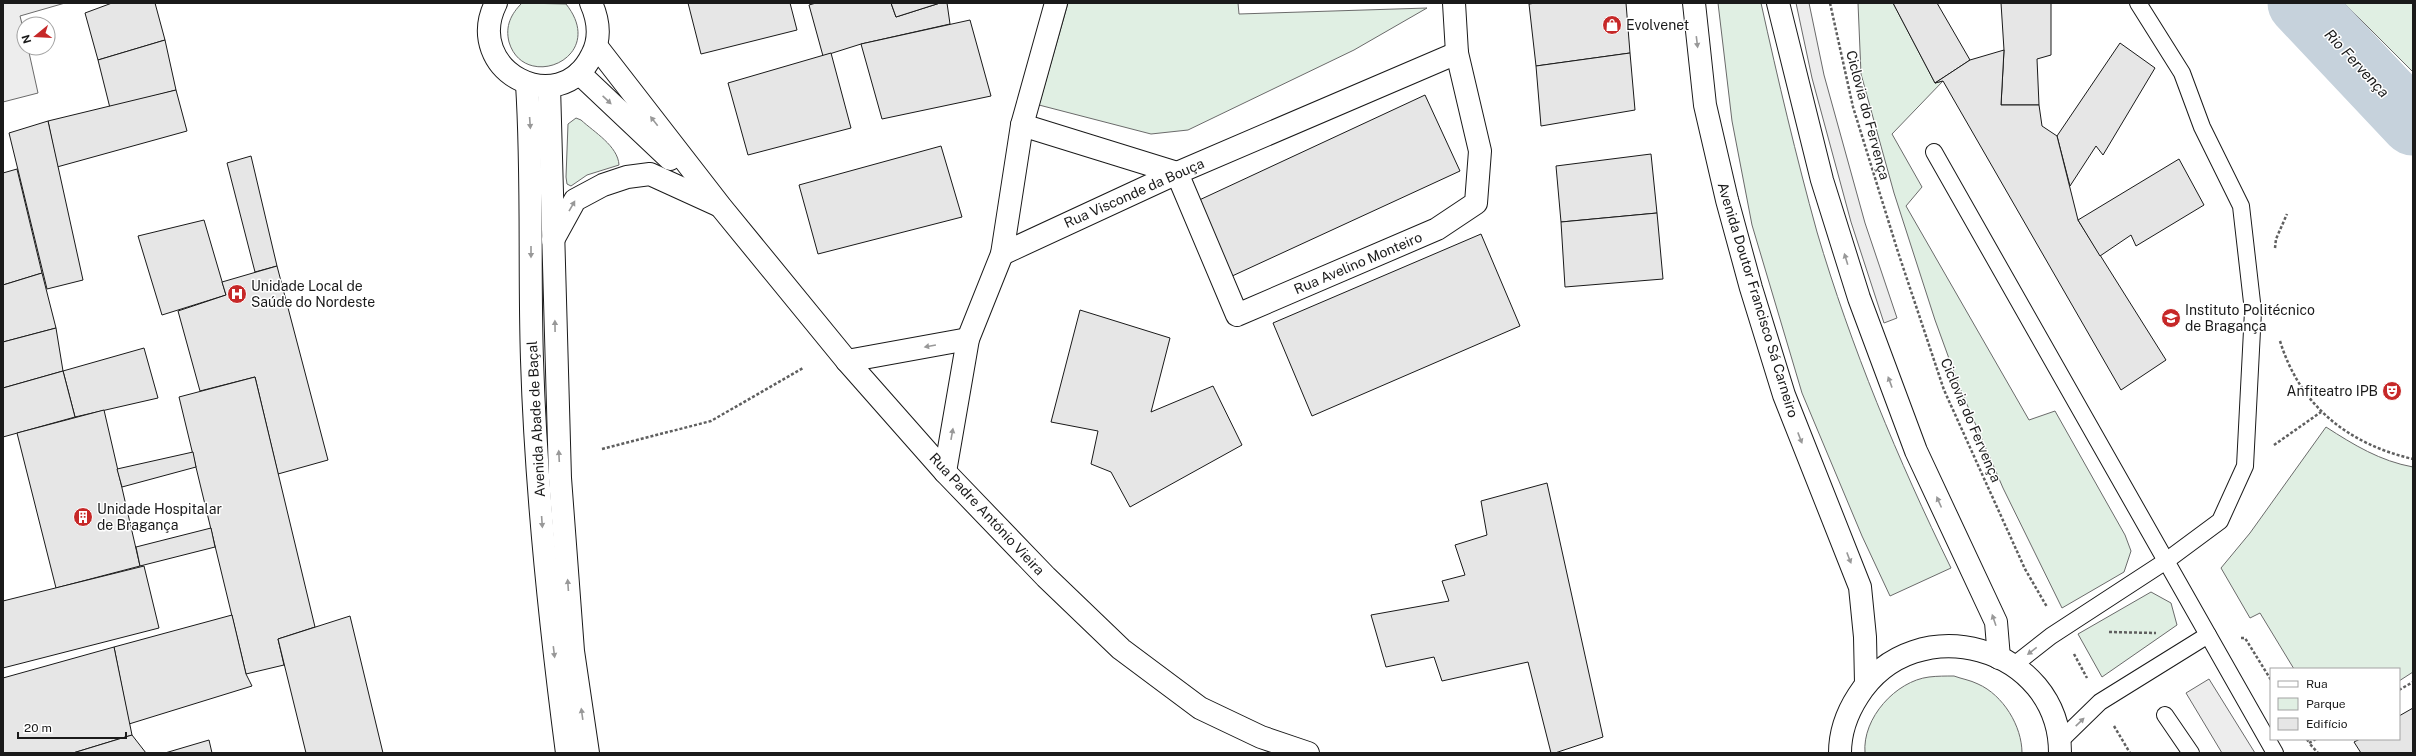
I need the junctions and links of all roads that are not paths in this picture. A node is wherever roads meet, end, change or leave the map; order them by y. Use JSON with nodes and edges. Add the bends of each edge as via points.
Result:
{"nodes":[{"id":1,"x":591,"y":3,"type":"edge"},
{"id":2,"x":1056,"y":3,"type":"edge"},
{"id":3,"x":1454,"y":3,"type":"edge"},
{"id":4,"x":1694,"y":3,"type":"edge"},
{"id":5,"x":1778,"y":3,"type":"edge"},
{"id":6,"x":2138,"y":3,"type":"edge"},
{"id":7,"x":492,"y":5,"type":"edge"},
{"id":8,"x":596,"y":47,"type":"junction"},
{"id":9,"x":1457,"y":53,"type":"junction"},
{"id":10,"x":579,"y":74,"type":"junction"},
{"id":11,"x":527,"y":84,"type":"junction"},
{"id":12,"x":549,"y":86,"type":"junction"},
{"id":13,"x":1022,"y":125,"type":"junction"},
{"id":14,"x":1934,"y":152,"type":"dead end"},
{"id":15,"x":1177,"y":173,"type":"junction"},
{"id":16,"x":721,"y":207,"type":"junction"},
{"id":17,"x":553,"y":240,"type":"junction"},
{"id":18,"x":1002,"y":254,"type":"junction"},
{"id":19,"x":968,"y":339,"type":"junction"},
{"id":20,"x":847,"y":361,"type":"junction"},
{"id":21,"x":946,"y":472,"type":"junction"},
{"id":22,"x":2166,"y":561,"type":"junction"},
{"id":23,"x":2208,"y":635,"type":"junction"},
{"id":24,"x":2006,"y":662,"type":"junction"},
{"id":25,"x":1866,"y":683,"type":"junction"},
{"id":26,"x":2164,"y":715,"type":"dead end"},
{"id":27,"x":2060,"y":747,"type":"edge"},
{"id":28,"x":1837,"y":748,"type":"edge"},
{"id":29,"x":566,"y":753,"type":"edge"},
{"id":30,"x":588,"y":753,"type":"edge"},
{"id":31,"x":1308,"y":753,"type":"edge"},
{"id":32,"x":2190,"y":753,"type":"edge"},
{"id":33,"x":2275,"y":753,"type":"edge"}],
"edges":[{"from":1,"to":8,"type":"street","via":[[597,15],[599,31]]},
{"from":2,"to":13,"type":"street"},
{"from":3,"to":9,"type":"street"},
{"from":4,"to":25,"type":"street","name":"Avenida Doutor Francisco Sá Carneiro","one_way":true,"via":[[1705,105],[1726,200],[1751,288],[1784,395],[1860,587]]},
{"from":24,"to":5,"type":"street","one_way":true,"via":[[1996,622],[1916,450],[1858,298],[1822,180]]},
{"from":6,"to":22,"type":"lane","via":[[2182,73],[2202,127],[2241,206],[2253,311],[2245,466],[2220,521]]},
{"from":7,"to":11,"type":"street","via":[[488,28],[490,46],[498,63],[511,76]]},
{"from":8,"to":10,"type":"street","via":[[589,62]]},
{"from":16,"to":8,"type":"street","one_way":true},
{"from":9,"to":15,"type":"street","name":"Rua Visconde da Bouça"},
{"from":9,"to":15,"type":"street","name":"Rua Avelino Monteiro","via":[[1480,151],[1476,203],[1437,229],[1237,315]]},
{"from":10,"to":12,"type":"street","via":[[565,82]]},
{"from":10,"to":16,"type":"street","one_way":true},
{"from":11,"to":12,"type":"street"},
{"from":11,"to":29,"type":"street","name":"Avenida Abade de Baçal","one_way":true,"via":[[531,141],[533,376],[546,588]]},
{"from":12,"to":17,"type":"street","name":"Avenida Abade de Baçal"},
{"from":13,"to":15,"type":"street"},
{"from":13,"to":18,"type":"street"},
{"from":14,"to":22,"type":"lane"},
{"from":15,"to":18,"type":"street","name":"Rua Visconde da Bouça"},
{"from":17,"to":16,"type":"street","one_way":true,"via":[[575,200],[627,176],[650,174]]},
{"from":16,"to":20,"type":"street","name":"Rua Padre António Vieira"},
{"from":30,"to":17,"type":"street","name":"Avenida Abade de Baçal","one_way":true,"via":[[573,651],[560,478]]},
{"from":18,"to":19,"type":"street"},
{"from":19,"to":20,"type":"street","one_way":true},
{"from":21,"to":19,"type":"street","one_way":true},
{"from":20,"to":21,"type":"street","name":"Rua Padre António Vieira"},
{"from":21,"to":31,"type":"street","name":"Rua Padre António Vieira","via":[[1046,577],[1121,649],[1200,708],[1260,737]]},
{"from":22,"to":23,"type":"lane"},
{"from":22,"to":24,"type":"lane","one_way":true},
{"from":27,"to":23,"type":"lane","one_way":true,"via":[[2100,702]]},
{"from":23,"to":33,"type":"lane"},
{"from":24,"to":25,"type":"street","via":[[1984,651],[1953,645],[1920,649],[1890,662]]},
{"from":24,"to":27,"type":"street","via":[[2036,686],[2052,712]]},
{"from":25,"to":28,"type":"street","via":[[1849,709]]},
{"from":26,"to":32,"type":"lane"}]}
